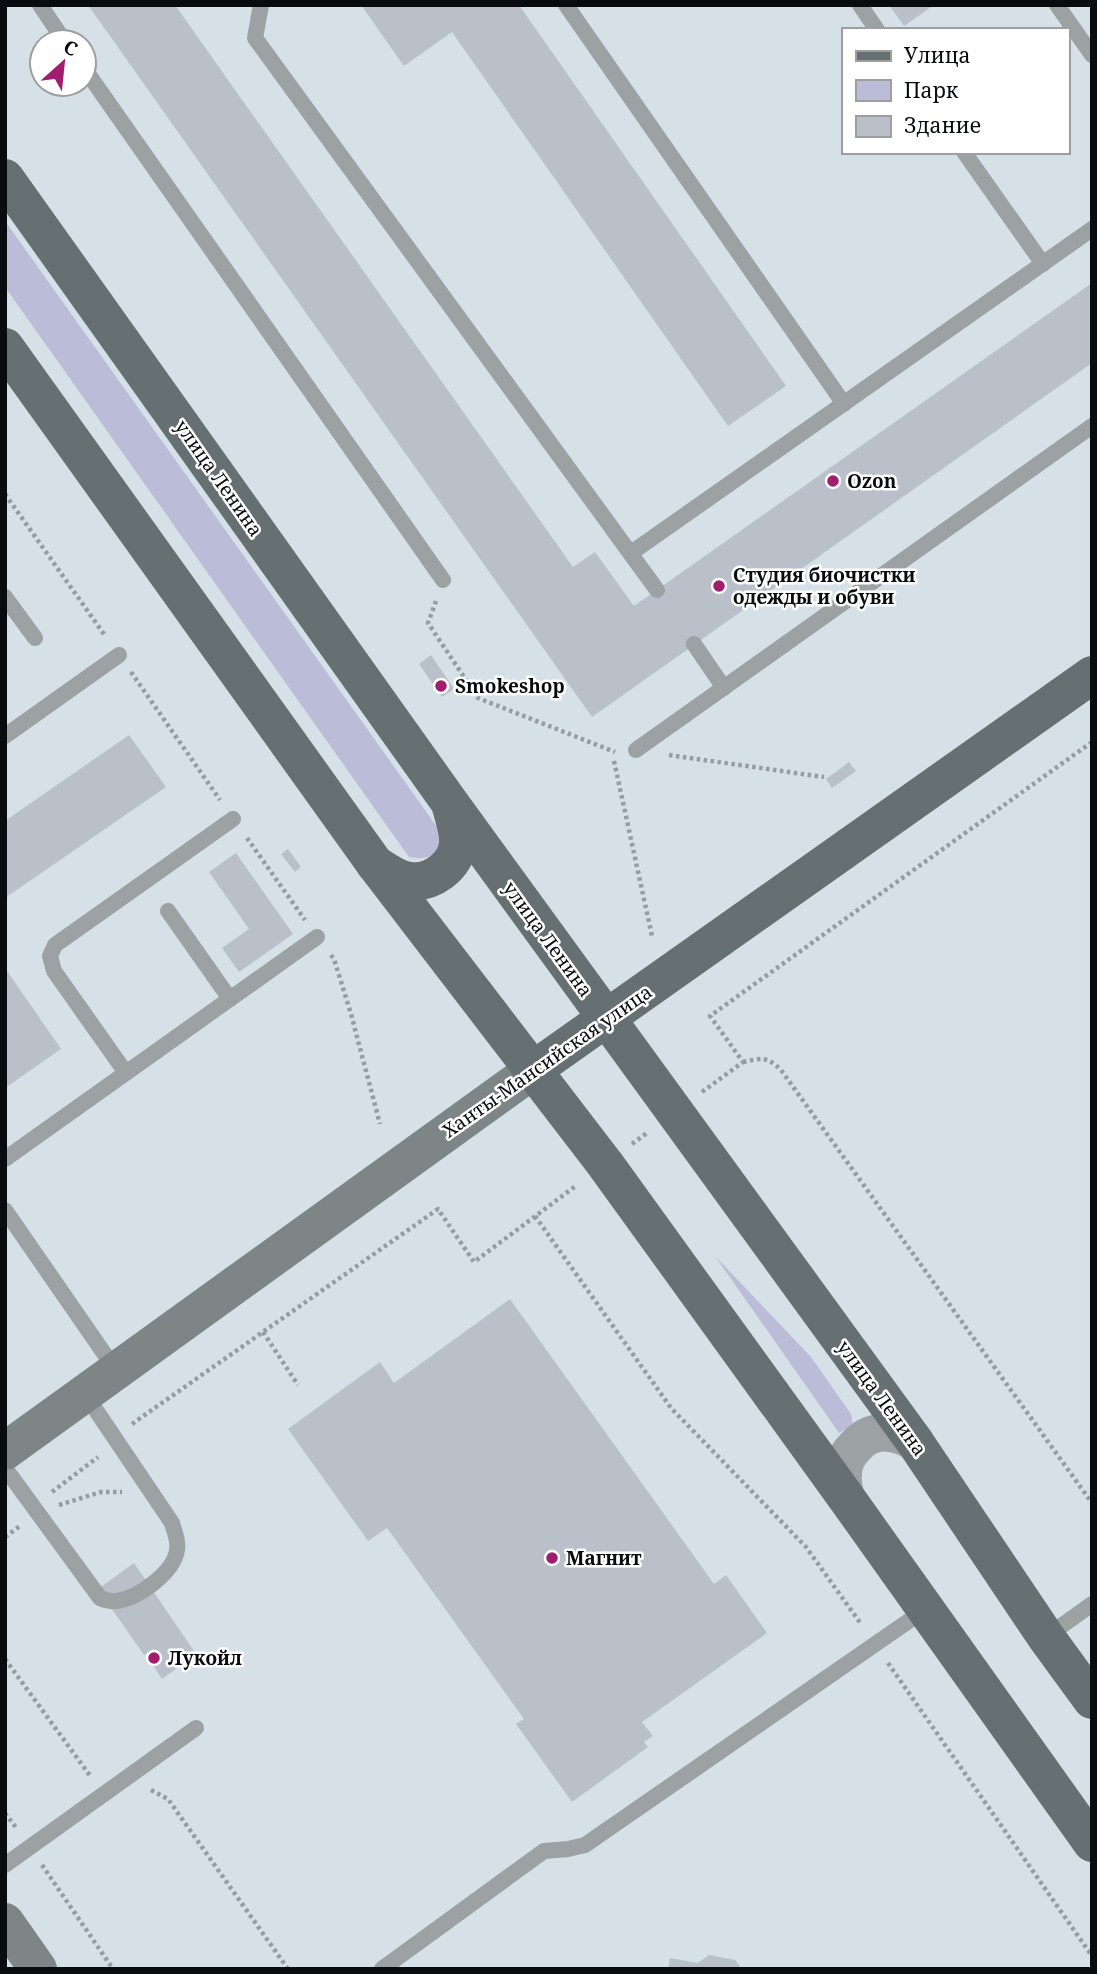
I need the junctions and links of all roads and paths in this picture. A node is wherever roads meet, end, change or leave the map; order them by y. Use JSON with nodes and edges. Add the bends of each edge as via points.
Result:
{"nodes":[{"id":1,"x":40,"y":5,"type":"edge"},
{"id":2,"x":261,"y":5,"type":"edge"},
{"id":3,"x":566,"y":5,"type":"edge"},
{"id":4,"x":860,"y":5,"type":"edge"},
{"id":5,"x":1057,"y":5,"type":"edge"},
{"id":6,"x":56,"y":28,"type":"edge"},
{"id":7,"x":876,"y":28,"type":"edge"},
{"id":8,"x":1092,"y":55,"type":"edge"},
{"id":9,"x":98,"y":88,"type":"edge"},
{"id":10,"x":965,"y":154,"type":"edge"},
{"id":11,"x":5,"y":178,"type":"edge"},
{"id":12,"x":1092,"y":229,"type":"edge"},
{"id":13,"x":1043,"y":264,"type":"junction"},
{"id":14,"x":7,"y":353,"type":"edge"},
{"id":15,"x":844,"y":404,"type":"junction"},
{"id":16,"x":1092,"y":426,"type":"edge"},
{"id":17,"x":5,"y":494,"type":"edge"},
{"id":18,"x":631,"y":553,"type":"junction"},
{"id":19,"x":443,"y":580,"type":"joint"},
{"id":20,"x":657,"y":590,"type":"dead end"},
{"id":21,"x":5,"y":597,"type":"edge"},
{"id":22,"x":35,"y":638,"type":"dead end"},
{"id":23,"x":694,"y":644,"type":"dead end"},
{"id":24,"x":119,"y":656,"type":"junction"},
{"id":25,"x":1092,"y":675,"type":"edge"},
{"id":26,"x":724,"y":688,"type":"junction"},
{"id":27,"x":5,"y":736,"type":"edge"},
{"id":28,"x":1092,"y":742,"type":"edge"},
{"id":29,"x":636,"y":750,"type":"junction"},
{"id":30,"x":614,"y":761,"type":"dead end"},
{"id":31,"x":824,"y":777,"type":"dead end"},
{"id":32,"x":450,"y":803,"type":"junction"},
{"id":33,"x":233,"y":819,"type":"junction"},
{"id":34,"x":375,"y":864,"type":"junction"},
{"id":35,"x":168,"y":912,"type":"dead end"},
{"id":36,"x":652,"y":936,"type":"dead end"},
{"id":37,"x":317,"y":937,"type":"junction"},
{"id":38,"x":230,"y":999,"type":"junction"},
{"id":39,"x":606,"y":1019,"type":"junction"},
{"id":40,"x":743,"y":1062,"type":"junction"},
{"id":41,"x":533,"y":1070,"type":"junction"},
{"id":42,"x":125,"y":1073,"type":"junction"},
{"id":43,"x":674,"y":1112,"type":"junction"},
{"id":44,"x":380,"y":1124,"type":"dead end"},
{"id":45,"x":5,"y":1159,"type":"edge"},
{"id":46,"x":605,"y":1164,"type":"junction"},
{"id":47,"x":5,"y":1210,"type":"edge"},
{"id":48,"x":535,"y":1216,"type":"junction"},
{"id":49,"x":263,"y":1332,"type":"junction"},
{"id":50,"x":117,"y":1371,"type":"junction"},
{"id":51,"x":298,"y":1385,"type":"dead end"},
{"id":52,"x":85,"y":1394,"type":"junction"},
{"id":53,"x":117,"y":1439,"type":"junction"},
{"id":54,"x":915,"y":1442,"type":"junction"},
{"id":55,"x":5,"y":1451,"type":"edge"},
{"id":56,"x":5,"y":1468,"type":"edge"},
{"id":57,"x":151,"y":1492,"type":"junction"},
{"id":58,"x":845,"y":1496,"type":"junction"},
{"id":59,"x":1092,"y":1503,"type":"edge"},
{"id":60,"x":38,"y":1512,"type":"junction"},
{"id":61,"x":1092,"y":1604,"type":"edge"},
{"id":62,"x":926,"y":1609,"type":"junction"},
{"id":63,"x":1046,"y":1637,"type":"junction"},
{"id":64,"x":875,"y":1644,"type":"junction"},
{"id":65,"x":5,"y":1658,"type":"edge"},
{"id":66,"x":1092,"y":1700,"type":"edge"},
{"id":67,"x":195,"y":1728,"type":"dead end"},
{"id":68,"x":128,"y":1776,"type":"junction"},
{"id":69,"x":103,"y":1794,"type":"junction"},
{"id":70,"x":5,"y":1813,"type":"edge"},
{"id":71,"x":1092,"y":1843,"type":"edge"},
{"id":72,"x":29,"y":1847,"type":"junction"},
{"id":73,"x":5,"y":1865,"type":"edge"},
{"id":74,"x":5,"y":1922,"type":"edge"},
{"id":75,"x":1092,"y":1956,"type":"edge"},
{"id":76,"x":38,"y":1969,"type":"edge"},
{"id":77,"x":113,"y":1969,"type":"edge"},
{"id":78,"x":288,"y":1969,"type":"edge"},
{"id":79,"x":382,"y":1969,"type":"edge"}],
"edges":[{"from":1,"to":6,"type":"lane"},
{"from":2,"to":18,"type":"lane","via":[[255,38]]},
{"from":3,"to":15,"type":"lane"},
{"from":4,"to":7,"type":"lane"},
{"from":5,"to":8,"type":"lane"},
{"from":9,"to":19,"type":"lane"},
{"from":10,"to":13,"type":"lane"},
{"from":11,"to":32,"type":"main road","name":"улица Ленина"},
{"from":12,"to":13,"type":"lane"},
{"from":13,"to":15,"type":"lane"},
{"from":14,"to":34,"type":"main road"},
{"from":15,"to":18,"type":"lane"},
{"from":16,"to":26,"type":"lane"},
{"from":17,"to":24,"type":"path"},
{"from":18,"to":20,"type":"lane"},
{"from":19,"to":29,"type":"path","via":[[428,623],[478,698],[616,752]]},
{"from":21,"to":22,"type":"lane"},
{"from":23,"to":26,"type":"lane"},
{"from":24,"to":27,"type":"lane"},
{"from":24,"to":33,"type":"path"},
{"from":25,"to":39,"type":"main road","name":"Ханты-Мансийская улица"},
{"from":26,"to":29,"type":"lane"},
{"from":28,"to":40,"type":"path","via":[[710,1016]]},
{"from":29,"to":31,"type":"path"},
{"from":30,"to":36,"type":"path"},
{"from":32,"to":34,"type":"main road","via":[[458,848],[441,873],[410,881]]},
{"from":32,"to":39,"type":"main road","name":"улица Ленина"},
{"from":33,"to":37,"type":"path"},
{"from":33,"to":42,"type":"lane","via":[[55,945],[50,956],[54,971]]},
{"from":34,"to":41,"type":"main road"},
{"from":35,"to":38,"type":"lane"},
{"from":37,"to":38,"type":"lane"},
{"from":37,"to":44,"type":"path","via":[[334,959]]},
{"from":38,"to":42,"type":"lane"},
{"from":39,"to":41,"type":"main road","name":"Ханты-Мансийская улица"},
{"from":39,"to":43,"type":"main road","name":"улица Ленина"},
{"from":40,"to":43,"type":"path"},
{"from":40,"to":59,"type":"path","via":[[761,1058],[781,1070]]},
{"from":41,"to":46,"type":"main road"},
{"from":41,"to":50,"type":"main road","name":"Ханты-Мансийская улица"},
{"from":42,"to":45,"type":"lane"},
{"from":43,"to":46,"type":"path"},
{"from":43,"to":54,"type":"main road","name":"улица Ленина"},
{"from":46,"to":48,"type":"path"},
{"from":46,"to":58,"type":"main road"},
{"from":47,"to":50,"type":"lane"},
{"from":48,"to":49,"type":"path","via":[[474,1262],[438,1209]]},
{"from":48,"to":64,"type":"path","via":[[671,1408],[806,1547]]},
{"from":49,"to":51,"type":"path"},
{"from":49,"to":53,"type":"path","via":[[130,1425]]},
{"from":50,"to":52,"type":"main road","name":"Ханты-Мансийская улица"},
{"from":52,"to":53,"type":"lane"},
{"from":52,"to":55,"type":"main road","name":"Ханты-Мансийская улица"},
{"from":53,"to":57,"type":"lane"},
{"from":53,"to":60,"type":"path","via":[[52,1492]]},
{"from":54,"to":58,"type":"street","via":[[892,1432],[867,1436],[845,1462]]},
{"from":54,"to":63,"type":"main road","name":"улица Ленина"},
{"from":56,"to":60,"type":"lane"},
{"from":57,"to":60,"type":"path","via":[[101,1492]]},
{"from":57,"to":60,"type":"lane","via":[[172,1523],[178,1546],[175,1560],[163,1575],[133,1596],[114,1602],[100,1598]]},
{"from":58,"to":62,"type":"main road"},
{"from":61,"to":63,"type":"lane"},
{"from":62,"to":64,"type":"lane"},
{"from":62,"to":71,"type":"main road"},
{"from":63,"to":66,"type":"main road","name":"улица Ленина"},
{"from":64,"to":75,"type":"path"},
{"from":64,"to":79,"type":"lane","via":[[585,1844],[544,1851]]},
{"from":65,"to":69,"type":"path"},
{"from":67,"to":68,"type":"lane"},
{"from":68,"to":69,"type":"lane"},
{"from":68,"to":78,"type":"path","via":[[168,1799]]},
{"from":69,"to":72,"type":"lane"},
{"from":70,"to":72,"type":"path"},
{"from":72,"to":73,"type":"lane"},
{"from":72,"to":77,"type":"path"},
{"from":74,"to":76,"type":"main road"}]}
